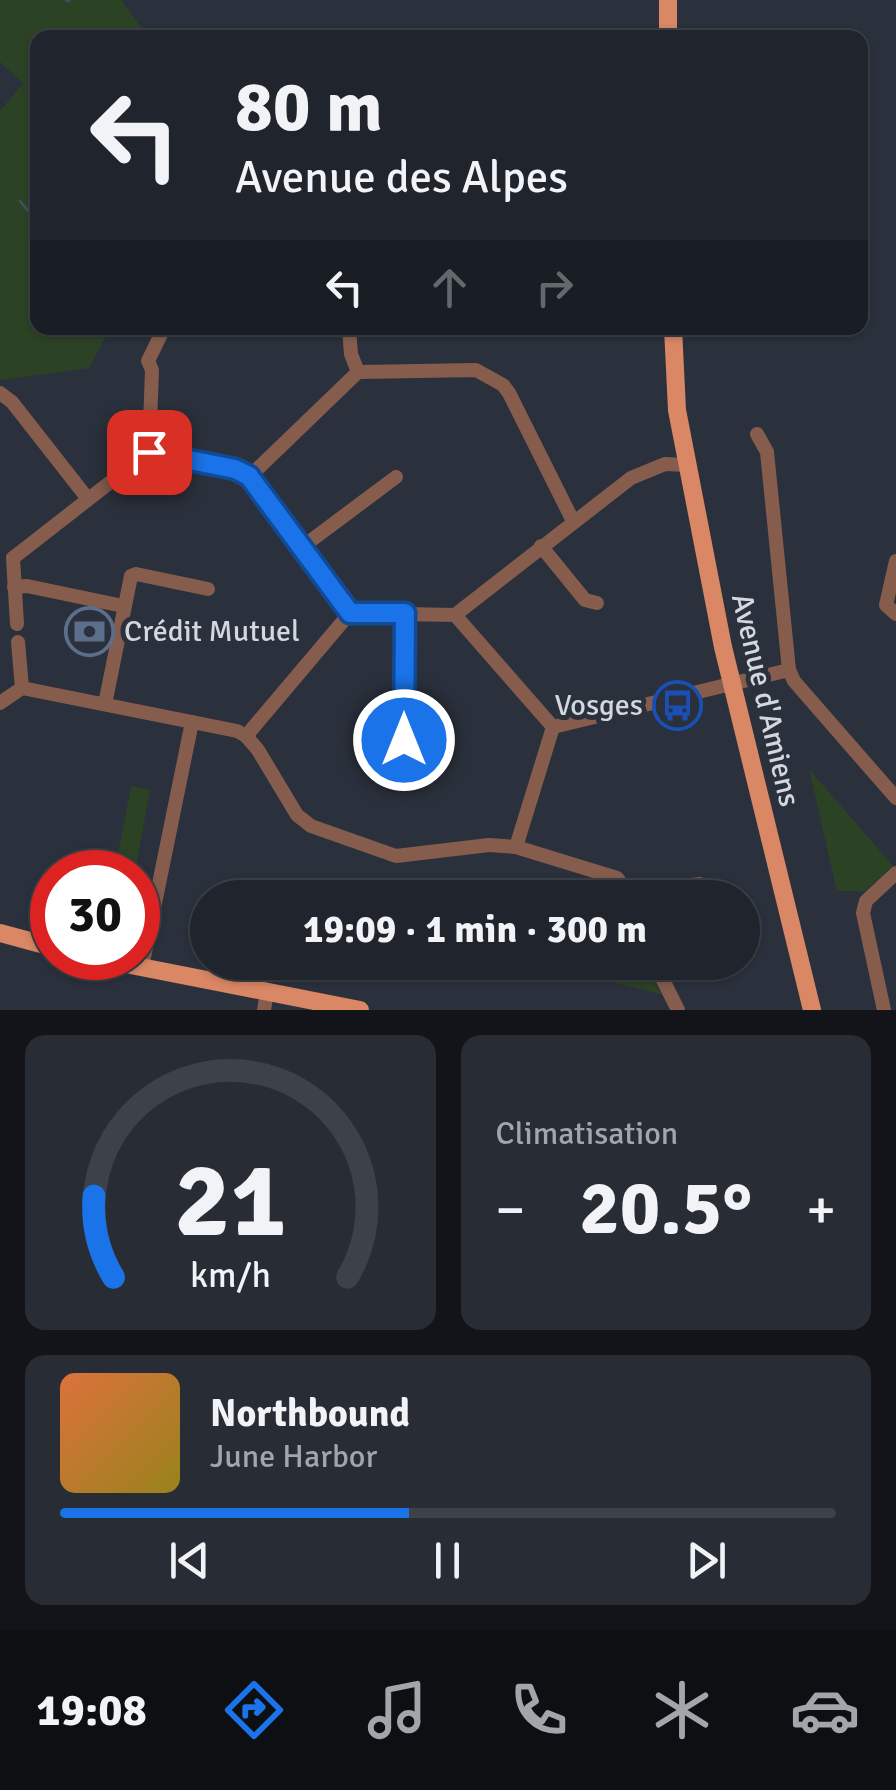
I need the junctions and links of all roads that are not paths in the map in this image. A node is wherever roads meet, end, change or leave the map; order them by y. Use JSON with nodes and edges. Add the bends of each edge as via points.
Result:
{"nodes":[{"id":1,"x":668,"y":0,"type":"edge"},
{"id":2,"x":668,"y":30,"type":"edge"},
{"id":3,"x":161,"y":335,"type":"edge"},
{"id":4,"x":350,"y":335,"type":"edge"},
{"id":5,"x":673,"y":335,"type":"edge"},
{"id":6,"x":358,"y":372,"type":"junction"},
{"id":7,"x":0,"y":393,"type":"edge"},
{"id":8,"x":756,"y":434,"type":"dead end"},
{"id":9,"x":149,"y":452,"type":"junction"},
{"id":10,"x":687,"y":465,"type":"junction"},
{"id":11,"x":249,"y":476,"type":"junction"},
{"id":12,"x":396,"y":477,"type":"dead end"},
{"id":13,"x":88,"y":499,"type":"junction"},
{"id":14,"x":574,"y":522,"type":"junction"},
{"id":15,"x":541,"y":546,"type":"junction"},
{"id":16,"x":302,"y":548,"type":"junction"},
{"id":17,"x":7,"y":556,"type":"edge"},
{"id":18,"x":896,"y":561,"type":"edge"},
{"id":19,"x":14,"y":588,"type":"junction"},
{"id":20,"x":208,"y":589,"type":"dead end"},
{"id":21,"x":597,"y":603,"type":"dead end"},
{"id":22,"x":123,"y":606,"type":"junction"},
{"id":23,"x":350,"y":613,"type":"junction"},
{"id":24,"x":405,"y":613,"type":"junction"},
{"id":25,"x":896,"y":614,"type":"edge"},
{"id":26,"x":456,"y":615,"type":"junction"},
{"id":27,"x":18,"y":624,"type":"dead end"},
{"id":28,"x":18,"y":642,"type":"dead end"},
{"id":29,"x":789,"y":670,"type":"junction"},
{"id":30,"x":732,"y":684,"type":"junction"},
{"id":31,"x":22,"y":688,"type":"junction"},
{"id":32,"x":0,"y":702,"type":"edge"},
{"id":33,"x":105,"y":704,"type":"junction"},
{"id":34,"x":192,"y":722,"type":"junction"},
{"id":35,"x":553,"y":727,"type":"junction"},
{"id":36,"x":246,"y":736,"type":"junction"},
{"id":37,"x":404,"y":754,"type":"dead end"},
{"id":38,"x":896,"y":798,"type":"edge"},
{"id":39,"x":516,"y":847,"type":"junction"},
{"id":40,"x":896,"y":873,"type":"edge"},
{"id":41,"x":619,"y":880,"type":"edge"},
{"id":42,"x":160,"y":881,"type":"edge"},
{"id":43,"x":0,"y":933,"type":"edge"},
{"id":44,"x":30,"y":940,"type":"edge"},
{"id":45,"x":160,"y":973,"type":"edge"},
{"id":46,"x":663,"y":980,"type":"edge"},
{"id":47,"x":272,"y":1001,"type":"edge"},
{"id":48,"x":360,"y":1010,"type":"edge"},
{"id":49,"x":678,"y":1010,"type":"edge"},
{"id":50,"x":812,"y":1010,"type":"edge"},
{"id":51,"x":884,"y":1010,"type":"edge"}],
"edges":[{"from":1,"to":2,"type":"main road"},
{"from":3,"to":9,"type":"street","via":[[148,361]]},
{"from":4,"to":6,"type":"street"},
{"from":5,"to":10,"type":"main road","name":"Avenue d'Amiens"},
{"from":6,"to":11,"type":"street"},
{"from":6,"to":14,"type":"street","via":[[476,370],[503,385]]},
{"from":7,"to":13,"type":"street"},
{"from":8,"to":29,"type":"street","via":[[767,452]]},
{"from":9,"to":11,"type":"street"},
{"from":9,"to":13,"type":"street"},
{"from":10,"to":14,"type":"street","via":[[640,473]]},
{"from":10,"to":30,"type":"main road","name":"Avenue d'Amiens"},
{"from":11,"to":16,"type":"street"},
{"from":12,"to":16,"type":"street"},
{"from":13,"to":17,"type":"street"},
{"from":14,"to":15,"type":"street"},
{"from":15,"to":21,"type":"street","via":[[584,600]]},
{"from":15,"to":26,"type":"street"},
{"from":16,"to":23,"type":"street"},
{"from":17,"to":19,"type":"street"},
{"from":18,"to":25,"type":"street","via":[[886,596]]},
{"from":19,"to":22,"type":"street"},
{"from":19,"to":27,"type":"street"},
{"from":20,"to":22,"type":"street","via":[[136,574]]},
{"from":22,"to":33,"type":"street"},
{"from":23,"to":24,"type":"street"},
{"from":23,"to":36,"type":"street"},
{"from":24,"to":26,"type":"street"},
{"from":24,"to":37,"type":"street"},
{"from":26,"to":35,"type":"street"},
{"from":28,"to":31,"type":"street"},
{"from":29,"to":30,"type":"street"},
{"from":29,"to":38,"type":"street"},
{"from":30,"to":35,"type":"street"},
{"from":30,"to":50,"type":"main road","name":"Avenue d'Amiens"},
{"from":31,"to":32,"type":"street"},
{"from":31,"to":33,"type":"street"},
{"from":33,"to":34,"type":"street"},
{"from":34,"to":36,"type":"street"},
{"from":34,"to":42,"type":"street"},
{"from":35,"to":39,"type":"street"},
{"from":36,"to":39,"type":"street","via":[[297,816],[311,826],[396,856]]},
{"from":39,"to":41,"type":"street"},
{"from":40,"to":51,"type":"street","via":[[866,901],[863,913]]},
{"from":43,"to":44,"type":"main road"},
{"from":45,"to":47,"type":"main road"},
{"from":46,"to":49,"type":"street"},
{"from":47,"to":48,"type":"main road"}]}
